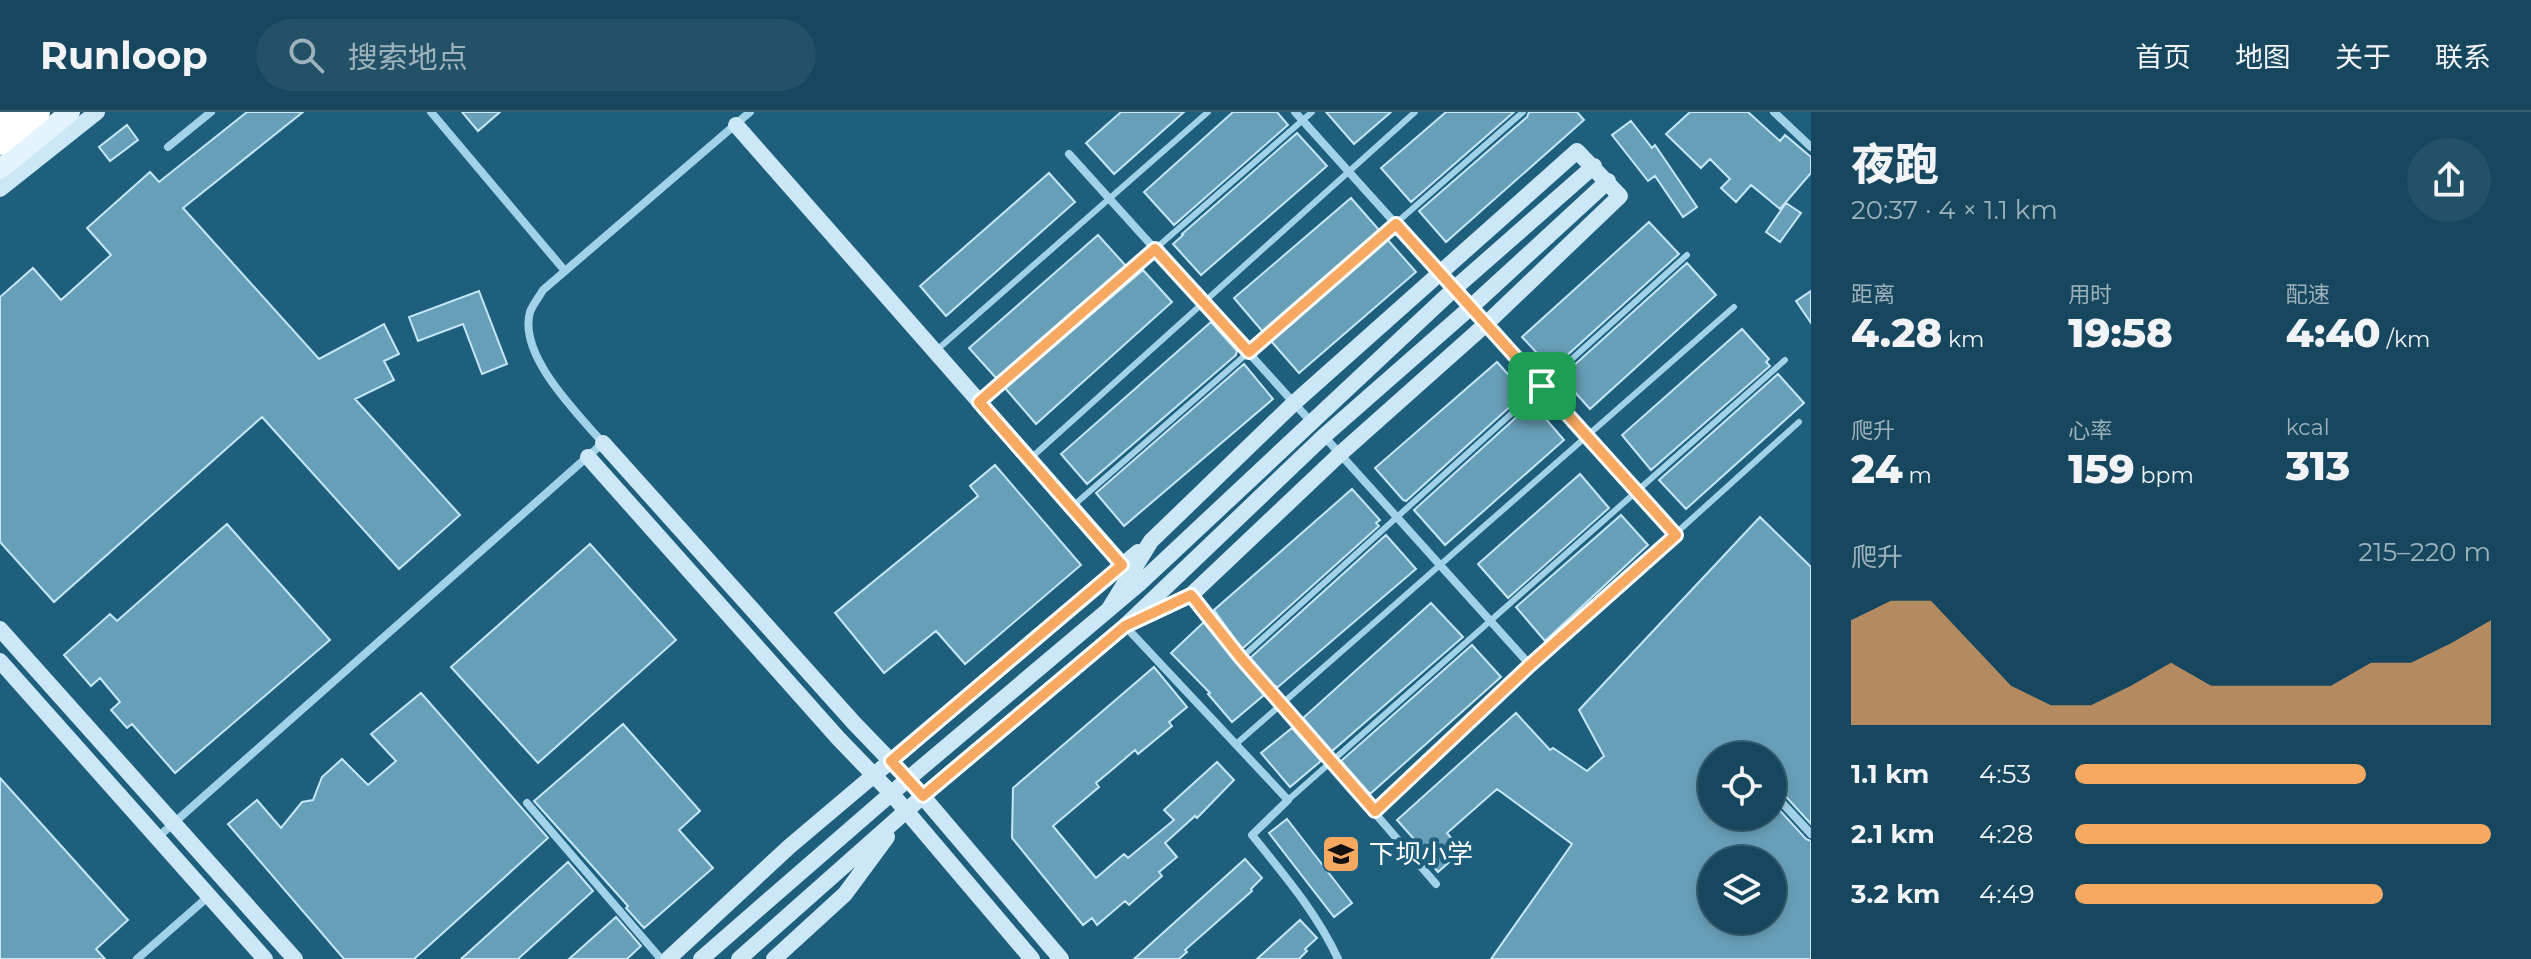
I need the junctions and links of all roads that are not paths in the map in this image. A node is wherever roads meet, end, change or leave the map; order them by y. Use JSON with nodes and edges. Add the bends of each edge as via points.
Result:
{"nodes":[{"id":1,"x":7,"y":112,"type":"edge"},
{"id":2,"x":38,"y":112,"type":"edge"},
{"id":3,"x":70,"y":112,"type":"edge"},
{"id":4,"x":97,"y":112,"type":"edge"},
{"id":5,"x":211,"y":112,"type":"edge"},
{"id":6,"x":431,"y":112,"type":"edge"},
{"id":7,"x":750,"y":112,"type":"edge"},
{"id":8,"x":1208,"y":112,"type":"edge"},
{"id":9,"x":1295,"y":112,"type":"edge"},
{"id":10,"x":1312,"y":112,"type":"edge"},
{"id":11,"x":1415,"y":112,"type":"edge"},
{"id":12,"x":1523,"y":112,"type":"edge"},
{"id":13,"x":1774,"y":112,"type":"edge"},
{"id":14,"x":0,"y":117,"type":"edge"},
{"id":15,"x":1303,"y":120,"type":"junction"},
{"id":16,"x":736,"y":125,"type":"junction"},
{"id":17,"x":0,"y":143,"type":"edge"},
{"id":18,"x":168,"y":147,"type":"dead end"},
{"id":19,"x":1811,"y":147,"type":"edge"},
{"id":20,"x":1069,"y":154,"type":"dead end"},
{"id":21,"x":1593,"y":167,"type":"junction"},
{"id":22,"x":0,"y":169,"type":"edge"},
{"id":23,"x":1349,"y":171,"type":"junction"},
{"id":24,"x":1608,"y":182,"type":"junction"},
{"id":25,"x":0,"y":189,"type":"edge"},
{"id":26,"x":1110,"y":199,"type":"junction"},
{"id":27,"x":1396,"y":224,"type":"junction"},
{"id":28,"x":1155,"y":249,"type":"junction"},
{"id":29,"x":1687,"y":255,"type":"dead end"},
{"id":30,"x":565,"y":271,"type":"junction"},
{"id":31,"x":1439,"y":272,"type":"junction"},
{"id":32,"x":1454,"y":289,"type":"junction"},
{"id":33,"x":1203,"y":302,"type":"junction"},
{"id":34,"x":1471,"y":307,"type":"junction"},
{"id":35,"x":1734,"y":307,"type":"dead end"},
{"id":36,"x":1486,"y":324,"type":"junction"},
{"id":37,"x":935,"y":352,"type":"junction"},
{"id":38,"x":1249,"y":352,"type":"junction"},
{"id":39,"x":1785,"y":360,"type":"dead end"},
{"id":40,"x":1542,"y":386,"type":"junction"},
{"id":41,"x":979,"y":402,"type":"junction"},
{"id":42,"x":1294,"y":403,"type":"junction"},
{"id":43,"x":1310,"y":421,"type":"junction"},
{"id":44,"x":1799,"y":422,"type":"dead end"},
{"id":45,"x":1324,"y":436,"type":"junction"},
{"id":46,"x":1587,"y":436,"type":"junction"},
{"id":47,"x":603,"y":443,"type":"junction"},
{"id":48,"x":1340,"y":454,"type":"junction"},
{"id":49,"x":588,"y":457,"type":"junction"},
{"id":50,"x":1029,"y":459,"type":"junction"},
{"id":51,"x":1636,"y":491,"type":"junction"},
{"id":52,"x":1071,"y":507,"type":"junction"},
{"id":53,"x":1397,"y":517,"type":"junction"},
{"id":54,"x":1676,"y":535,"type":"junction"},
{"id":55,"x":1440,"y":565,"type":"junction"},
{"id":56,"x":1131,"y":575,"type":"junction"},
{"id":57,"x":1191,"y":595,"type":"junction"},
{"id":58,"x":1490,"y":620,"type":"junction"},
{"id":59,"x":1125,"y":626,"type":"junction"},
{"id":60,"x":0,"y":629,"type":"edge"},
{"id":61,"x":16,"y":648,"type":"junction"},
{"id":62,"x":1241,"y":658,"type":"junction"},
{"id":63,"x":0,"y":661,"type":"edge"},
{"id":64,"x":1530,"y":665,"type":"junction"},
{"id":65,"x":1282,"y":704,"type":"junction"},
{"id":66,"x":1236,"y":744,"type":"junction"},
{"id":67,"x":1331,"y":760,"type":"junction"},
{"id":68,"x":891,"y":761,"type":"junction"},
{"id":69,"x":874,"y":775,"type":"junction"},
{"id":70,"x":908,"y":779,"type":"junction"},
{"id":71,"x":891,"y":793,"type":"junction"},
{"id":72,"x":923,"y":796,"type":"junction"},
{"id":73,"x":1288,"y":800,"type":"junction"},
{"id":74,"x":527,"y":803,"type":"dead end"},
{"id":75,"x":1786,"y":807,"type":"edge"},
{"id":76,"x":906,"y":811,"type":"junction"},
{"id":77,"x":1375,"y":811,"type":"junction"},
{"id":78,"x":172,"y":824,"type":"junction"},
{"id":79,"x":1811,"y":834,"type":"edge"},
{"id":80,"x":158,"y":837,"type":"junction"},
{"id":81,"x":1436,"y":884,"type":"dead end"},
{"id":82,"x":210,"y":895,"type":"junction"},
{"id":83,"x":137,"y":959,"type":"edge"},
{"id":84,"x":265,"y":959,"type":"edge"},
{"id":85,"x":295,"y":959,"type":"edge"},
{"id":86,"x":661,"y":959,"type":"edge"},
{"id":87,"x":668,"y":959,"type":"edge"},
{"id":88,"x":701,"y":959,"type":"edge"},
{"id":89,"x":739,"y":959,"type":"edge"},
{"id":90,"x":774,"y":959,"type":"edge"},
{"id":91,"x":1032,"y":959,"type":"edge"},
{"id":92,"x":1061,"y":959,"type":"edge"},
{"id":93,"x":1338,"y":959,"type":"edge"}],
"edges":[{"from":1,"to":14,"type":"highway"},
{"from":2,"to":17,"type":"highway"},
{"from":3,"to":22,"type":"main road"},
{"from":4,"to":25,"type":"street"},
{"from":5,"to":18,"type":"street"},
{"from":6,"to":30,"type":"street"},
{"from":7,"to":16,"type":"street"},
{"from":8,"to":26,"type":"lane"},
{"from":9,"to":15,"type":"street"},
{"from":10,"to":15,"type":"lane"},
{"from":11,"to":23,"type":"lane"},
{"from":12,"to":27,"type":"lane"},
{"from":13,"to":19,"type":"street"},
{"from":15,"to":23,"type":"street"},
{"from":15,"to":28,"type":"lane"},
{"from":16,"to":30,"type":"street"},
{"from":16,"to":37,"type":"street"},
{"from":20,"to":26,"type":"street"},
{"from":21,"to":24,"type":"street"},
{"from":21,"to":31,"type":"street","via":[[1577,151]]},
{"from":21,"to":32,"type":"street"},
{"from":23,"to":27,"type":"street"},
{"from":23,"to":33,"type":"lane"},
{"from":24,"to":34,"type":"street"},
{"from":24,"to":36,"type":"street","via":[[1620,196]]},
{"from":26,"to":28,"type":"street"},
{"from":26,"to":37,"type":"lane"},
{"from":27,"to":31,"type":"street"},
{"from":27,"to":38,"type":"lane"},
{"from":28,"to":33,"type":"street"},
{"from":28,"to":41,"type":"lane"},
{"from":29,"to":40,"type":"lane"},
{"from":30,"to":47,"type":"street","via":[[531,309],[531,345],[544,370]]},
{"from":31,"to":32,"type":"street"},
{"from":31,"to":42,"type":"street"},
{"from":32,"to":34,"type":"street"},
{"from":32,"to":43,"type":"street"},
{"from":33,"to":38,"type":"street"},
{"from":33,"to":50,"type":"lane"},
{"from":34,"to":36,"type":"street"},
{"from":34,"to":45,"type":"street"},
{"from":35,"to":46,"type":"lane"},
{"from":36,"to":40,"type":"street"},
{"from":36,"to":48,"type":"street"},
{"from":37,"to":41,"type":"street"},
{"from":38,"to":42,"type":"street"},
{"from":38,"to":52,"type":"lane"},
{"from":39,"to":51,"type":"lane"},
{"from":40,"to":46,"type":"street"},
{"from":40,"to":53,"type":"lane"},
{"from":41,"to":50,"type":"street"},
{"from":42,"to":43,"type":"street"},
{"from":42,"to":56,"type":"street","via":[[1151,541]]},
{"from":43,"to":45,"type":"street"},
{"from":43,"to":56,"type":"street"},
{"from":44,"to":54,"type":"lane"},
{"from":45,"to":48,"type":"street"},
{"from":45,"to":59,"type":"street"},
{"from":46,"to":51,"type":"street"},
{"from":46,"to":55,"type":"lane"},
{"from":47,"to":49,"type":"street"},
{"from":47,"to":68,"type":"street"},
{"from":48,"to":53,"type":"street"},
{"from":48,"to":57,"type":"street"},
{"from":49,"to":69,"type":"street"},
{"from":49,"to":78,"type":"street"},
{"from":50,"to":52,"type":"street"},
{"from":51,"to":54,"type":"street"},
{"from":51,"to":58,"type":"lane"},
{"from":52,"to":56,"type":"street"},
{"from":53,"to":55,"type":"street"},
{"from":53,"to":62,"type":"lane"},
{"from":54,"to":64,"type":"lane"},
{"from":55,"to":58,"type":"street"},
{"from":55,"to":65,"type":"lane"},
{"from":56,"to":68,"type":"street"},
{"from":56,"to":70,"type":"street","via":[[1109,609]]},
{"from":57,"to":59,"type":"street"},
{"from":57,"to":62,"type":"street"},
{"from":58,"to":64,"type":"street"},
{"from":58,"to":67,"type":"lane"},
{"from":59,"to":66,"type":"street"},
{"from":59,"to":72,"type":"street"},
{"from":60,"to":61,"type":"street"},
{"from":61,"to":63,"type":"street"},
{"from":61,"to":78,"type":"street"},
{"from":62,"to":65,"type":"street"},
{"from":63,"to":80,"type":"street"},
{"from":64,"to":77,"type":"lane"},
{"from":65,"to":66,"type":"lane"},
{"from":65,"to":67,"type":"street"},
{"from":66,"to":73,"type":"street"},
{"from":67,"to":73,"type":"lane"},
{"from":67,"to":77,"type":"street"},
{"from":68,"to":69,"type":"street"},
{"from":68,"to":70,"type":"street"},
{"from":69,"to":71,"type":"street"},
{"from":69,"to":87,"type":"street"},
{"from":70,"to":71,"type":"street"},
{"from":70,"to":72,"type":"street"},
{"from":71,"to":76,"type":"street"},
{"from":71,"to":88,"type":"street"},
{"from":72,"to":76,"type":"street"},
{"from":72,"to":92,"type":"street"},
{"from":73,"to":93,"type":"street","via":[[1252,835],[1302,896]]},
{"from":74,"to":86,"type":"street"},
{"from":75,"to":79,"type":"street"},
{"from":76,"to":89,"type":"street"},
{"from":76,"to":90,"type":"street","via":[[845,894]]},
{"from":76,"to":91,"type":"street"},
{"from":77,"to":81,"type":"street"},
{"from":78,"to":80,"type":"street"},
{"from":78,"to":85,"type":"street"},
{"from":80,"to":82,"type":"street"},
{"from":82,"to":83,"type":"street"},
{"from":82,"to":84,"type":"street"}]}
